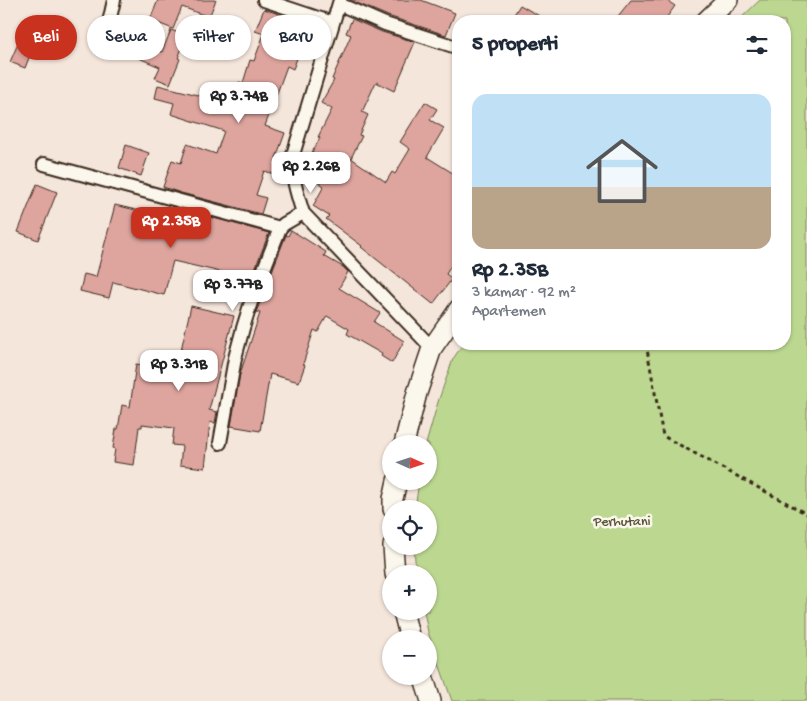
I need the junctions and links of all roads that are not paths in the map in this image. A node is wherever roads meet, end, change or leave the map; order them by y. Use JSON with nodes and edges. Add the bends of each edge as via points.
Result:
{"nodes":[{"id":1,"x":114,"y":0,"type":"edge"},
{"id":2,"x":264,"y":0,"type":"edge"},
{"id":3,"x":728,"y":0,"type":"edge"},
{"id":4,"x":340,"y":2,"type":"edge"},
{"id":5,"x":111,"y":15,"type":"edge"},
{"id":6,"x":712,"y":15,"type":"edge"},
{"id":7,"x":333,"y":23,"type":"junction"},
{"id":8,"x":452,"y":46,"type":"edge"},
{"id":9,"x":44,"y":164,"type":"dead end"},
{"id":10,"x":303,"y":213,"type":"junction"},
{"id":11,"x":280,"y":228,"type":"junction"},
{"id":12,"x":452,"y":319,"type":"edge"},
{"id":13,"x":432,"y":348,"type":"junction"},
{"id":14,"x":406,"y":435,"type":"edge"},
{"id":15,"x":220,"y":444,"type":"dead end"},
{"id":16,"x":425,"y":685,"type":"edge"},
{"id":17,"x":431,"y":701,"type":"edge"}],
"edges":[{"from":1,"to":5,"type":"street"},
{"from":2,"to":7,"type":"street"},
{"from":3,"to":6,"type":"main road"},
{"from":4,"to":7,"type":"street"},
{"from":4,"to":8,"type":"street","via":[[385,24]]},
{"from":7,"to":10,"type":"street","via":[[292,158],[292,173]]},
{"from":9,"to":11,"type":"street"},
{"from":10,"to":11,"type":"street"},
{"from":10,"to":13,"type":"street"},
{"from":11,"to":15,"type":"street","via":[[243,328]]},
{"from":12,"to":13,"type":"main road"},
{"from":13,"to":14,"type":"main road"},
{"from":16,"to":17,"type":"main road"}]}
